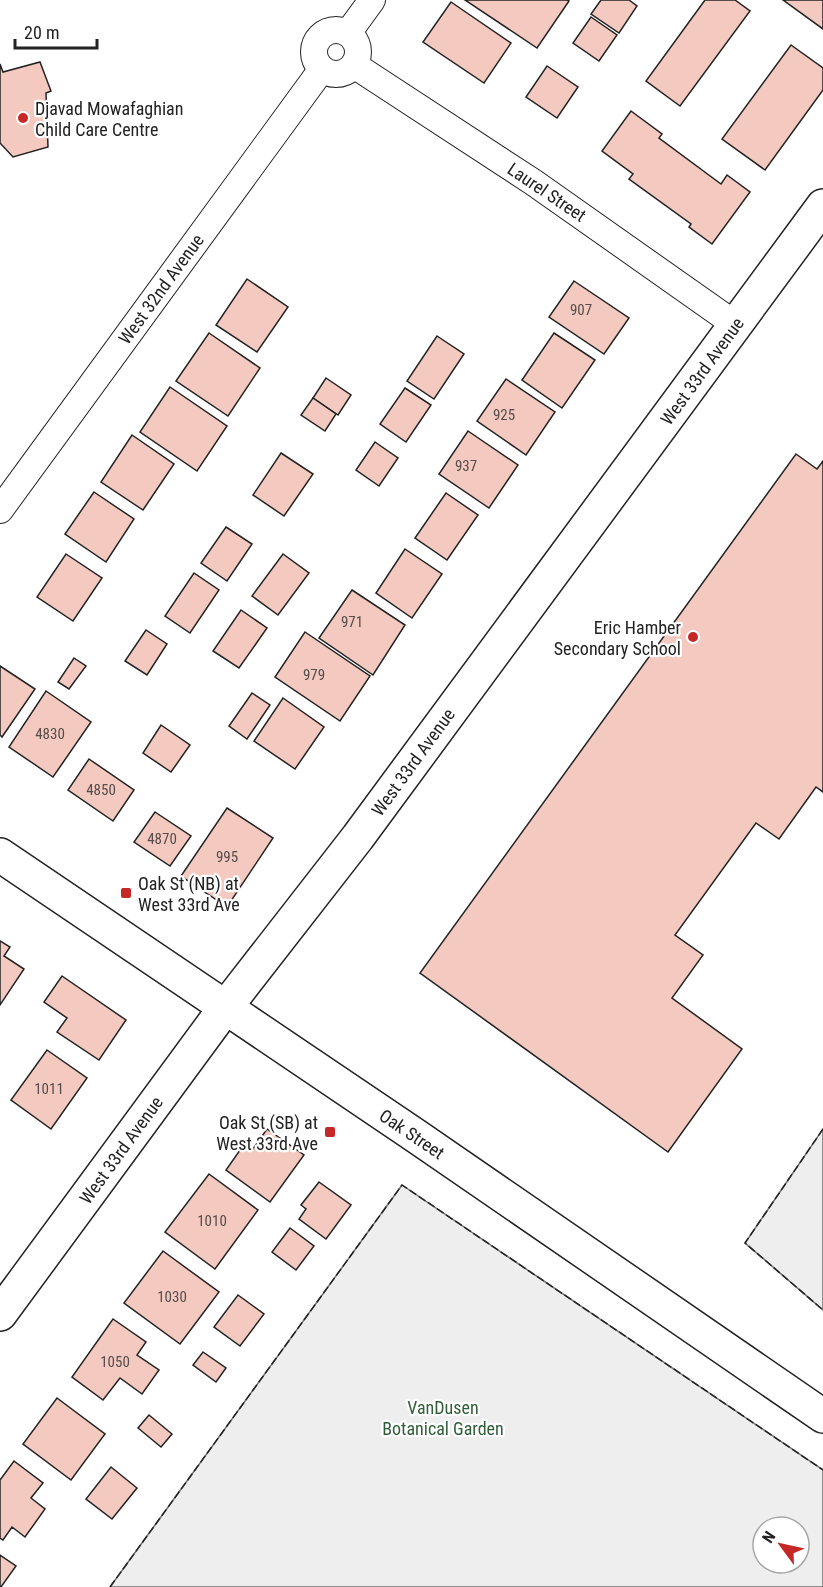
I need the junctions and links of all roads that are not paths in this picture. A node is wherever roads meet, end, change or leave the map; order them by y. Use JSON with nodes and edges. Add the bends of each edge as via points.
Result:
{"nodes":[{"id":1,"x":372,"y":0,"type":"edge"},
{"id":2,"x":348,"y":33,"type":"junction"},
{"id":3,"x":354,"y":65,"type":"junction"},
{"id":4,"x":322,"y":69,"type":"junction"},
{"id":5,"x":823,"y":206,"type":"edge"},
{"id":6,"x":736,"y":325,"type":"junction"},
{"id":7,"x":0,"y":510,"type":"edge"},
{"id":8,"x":0,"y":855,"type":"edge"},
{"id":9,"x":225,"y":1008,"type":"junction"},
{"id":10,"x":0,"y":1314,"type":"edge"},
{"id":11,"x":823,"y":1416,"type":"edge"}],
"edges":[{"from":1,"to":2,"type":"street"},
{"from":2,"to":3,"type":"street","via":[[358,52]]},
{"from":2,"to":4,"type":"street","via":[[328,31],[316,40],[314,55]]},
{"from":3,"to":4,"type":"street","via":[[334,74]]},
{"from":3,"to":6,"type":"street","name":"Laurel Street","via":[[533,183]]},
{"from":4,"to":7,"type":"street","name":"West 32nd Avenue"},
{"from":5,"to":6,"type":"street","name":"West 33rd Avenue"},
{"from":6,"to":9,"type":"street","name":"West 33rd Avenue","via":[[358,837]]},
{"from":8,"to":9,"type":"street","name":"Oak Street"},
{"from":9,"to":10,"type":"street","name":"West 33rd Avenue"},
{"from":9,"to":11,"type":"street","name":"Oak Street"}]}
